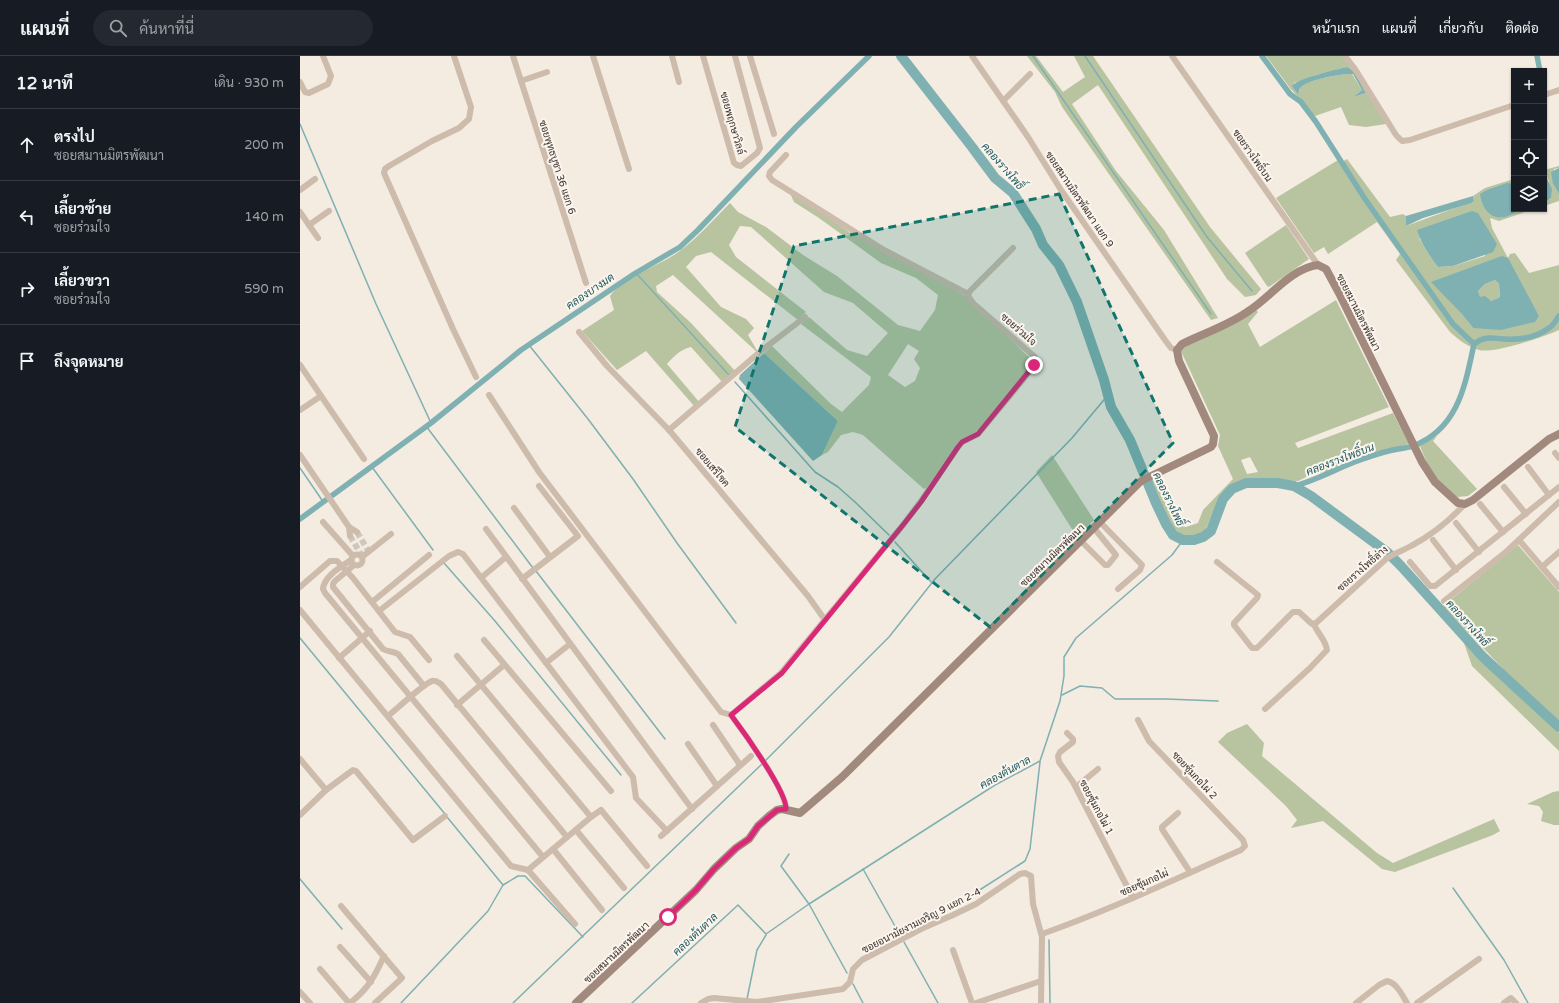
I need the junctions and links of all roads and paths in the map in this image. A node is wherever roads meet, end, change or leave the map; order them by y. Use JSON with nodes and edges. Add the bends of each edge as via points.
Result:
{"nodes":[{"id":1,"x":323,"y":56,"type":"edge"},
{"id":2,"x":454,"y":56,"type":"edge"},
{"id":3,"x":513,"y":56,"type":"edge"},
{"id":4,"x":594,"y":56,"type":"edge"},
{"id":5,"x":672,"y":56,"type":"edge"},
{"id":6,"x":703,"y":56,"type":"edge"},
{"id":7,"x":735,"y":56,"type":"edge"},
{"id":8,"x":750,"y":56,"type":"edge"},
{"id":9,"x":972,"y":56,"type":"edge"},
{"id":10,"x":1172,"y":56,"type":"edge"},
{"id":11,"x":1345,"y":56,"type":"edge"},
{"id":12,"x":547,"y":72,"type":"dead end"},
{"id":13,"x":1030,"y":74,"type":"dead end"},
{"id":14,"x":521,"y":81,"type":"junction"},
{"id":15,"x":300,"y":82,"type":"edge"},
{"id":16,"x":679,"y":82,"type":"dead end"},
{"id":17,"x":1559,"y":90,"type":"edge"},
{"id":18,"x":1547,"y":94,"type":"edge"},
{"id":19,"x":1003,"y":101,"type":"junction"},
{"id":20,"x":1511,"y":106,"type":"edge"},
{"id":21,"x":774,"y":134,"type":"dead end"},
{"id":22,"x":786,"y":155,"type":"dead end"},
{"id":23,"x":629,"y":169,"type":"dead end"},
{"id":24,"x":315,"y":179,"type":"dead end"},
{"id":25,"x":300,"y":190,"type":"edge"},
{"id":26,"x":329,"y":211,"type":"dead end"},
{"id":27,"x":300,"y":212,"type":"edge"},
{"id":28,"x":309,"y":225,"type":"junction"},
{"id":29,"x":318,"y":238,"type":"dead end"},
{"id":30,"x":1012,"y":248,"type":"dead end"},
{"id":31,"x":1318,"y":265,"type":"junction"},
{"id":32,"x":586,"y":284,"type":"dead end"},
{"id":33,"x":968,"y":294,"type":"junction"},
{"id":34,"x":805,"y":317,"type":"dead end"},
{"id":35,"x":579,"y":332,"type":"dead end"},
{"id":36,"x":1177,"y":350,"type":"junction"},
{"id":37,"x":300,"y":365,"type":"edge"},
{"id":38,"x":476,"y":377,"type":"dead end"},
{"id":39,"x":489,"y":395,"type":"dead end"},
{"id":40,"x":321,"y":396,"type":"junction"},
{"id":41,"x":300,"y":410,"type":"edge"},
{"id":42,"x":669,"y":430,"type":"junction"},
{"id":43,"x":1559,"y":434,"type":"edge"},
{"id":44,"x":300,"y":455,"type":"edge"},
{"id":45,"x":364,"y":459,"type":"dead end"},
{"id":46,"x":1528,"y":467,"type":"dead end"},
{"id":47,"x":539,"y":486,"type":"dead end"},
{"id":48,"x":1504,"y":487,"type":"dead end"},
{"id":49,"x":1559,"y":487,"type":"edge"},
{"id":50,"x":1549,"y":495,"type":"junction"},
{"id":51,"x":1559,"y":502,"type":"edge"},
{"id":52,"x":1465,"y":504,"type":"junction"},
{"id":53,"x":1480,"y":504,"type":"dead end"},
{"id":54,"x":514,"y":508,"type":"dead end"},
{"id":55,"x":1526,"y":514,"type":"junction"},
{"id":56,"x":324,"y":522,"type":"dead end"},
{"id":57,"x":1456,"y":523,"type":"dead end"},
{"id":58,"x":1097,"y":525,"type":"junction"},
{"id":59,"x":349,"y":527,"type":"junction"},
{"id":60,"x":486,"y":529,"type":"dead end"},
{"id":61,"x":357,"y":532,"type":"tunnel mouth"},
{"id":62,"x":1503,"y":532,"type":"junction"},
{"id":63,"x":391,"y":534,"type":"dead end"},
{"id":64,"x":350,"y":536,"type":"tunnel mouth"},
{"id":65,"x":1433,"y":540,"type":"dead end"},
{"id":66,"x":1519,"y":540,"type":"junction"},
{"id":67,"x":1081,"y":541,"type":"junction"},
{"id":68,"x":1479,"y":552,"type":"junction"},
{"id":69,"x":1559,"y":552,"type":"edge"},
{"id":70,"x":429,"y":556,"type":"dead end"},
{"id":71,"x":362,"y":557,"type":"junction"},
{"id":72,"x":506,"y":557,"type":"junction"},
{"id":73,"x":550,"y":557,"type":"junction"},
{"id":74,"x":353,"y":560,"type":"junction"},
{"id":75,"x":1218,"y":562,"type":"dead end"},
{"id":76,"x":1410,"y":562,"type":"dead end"},
{"id":77,"x":1542,"y":567,"type":"junction"},
{"id":78,"x":345,"y":568,"type":"junction"},
{"id":79,"x":1456,"y":570,"type":"junction"},
{"id":80,"x":482,"y":577,"type":"junction"},
{"id":81,"x":522,"y":578,"type":"junction"},
{"id":82,"x":326,"y":581,"type":"junction"},
{"id":83,"x":332,"y":584,"type":"junction"},
{"id":84,"x":300,"y":587,"type":"edge"},
{"id":85,"x":1559,"y":587,"type":"edge"},
{"id":86,"x":1118,"y":589,"type":"dead end"},
{"id":87,"x":1444,"y":601,"type":"dead end"},
{"id":88,"x":372,"y":602,"type":"junction"},
{"id":89,"x":300,"y":610,"type":"edge"},
{"id":90,"x":379,"y":611,"type":"junction"},
{"id":91,"x":825,"y":620,"type":"junction"},
{"id":92,"x":1314,"y":624,"type":"junction"},
{"id":93,"x":370,"y":631,"type":"junction"},
{"id":94,"x":362,"y":638,"type":"junction"},
{"id":95,"x":484,"y":640,"type":"dead end"},
{"id":96,"x":570,"y":644,"type":"junction"},
{"id":97,"x":457,"y":656,"type":"dead end"},
{"id":98,"x":339,"y":658,"type":"junction"},
{"id":99,"x":429,"y":660,"type":"dead end"},
{"id":100,"x":546,"y":662,"type":"junction"},
{"id":101,"x":504,"y":665,"type":"junction"},
{"id":102,"x":481,"y":685,"type":"junction"},
{"id":103,"x":424,"y":686,"type":"junction"},
{"id":104,"x":411,"y":697,"type":"junction"},
{"id":105,"x":457,"y":705,"type":"junction"},
{"id":106,"x":1265,"y":709,"type":"dead end"},
{"id":107,"x":731,"y":715,"type":"junction"},
{"id":108,"x":388,"y":716,"type":"junction"},
{"id":109,"x":1138,"y":720,"type":"dead end"},
{"id":110,"x":713,"y":725,"type":"dead end"},
{"id":111,"x":1068,"y":733,"type":"dead end"},
{"id":112,"x":688,"y":744,"type":"dead end"},
{"id":113,"x":754,"y":755,"type":"junction"},
{"id":114,"x":300,"y":759,"type":"edge"},
{"id":115,"x":740,"y":765,"type":"junction"},
{"id":116,"x":1098,"y":769,"type":"dead end"},
{"id":117,"x":717,"y":786,"type":"junction"},
{"id":118,"x":1076,"y":787,"type":"junction"},
{"id":119,"x":326,"y":790,"type":"junction"},
{"id":120,"x":611,"y":791,"type":"dead end"},
{"id":121,"x":692,"y":808,"type":"junction"},
{"id":122,"x":786,"y":809,"type":"junction"},
{"id":123,"x":1178,"y":813,"type":"dead end"},
{"id":124,"x":300,"y":815,"type":"edge"},
{"id":125,"x":445,"y":816,"type":"dead end"},
{"id":126,"x":591,"y":817,"type":"junction"},
{"id":127,"x":576,"y":830,"type":"junction"},
{"id":128,"x":666,"y":831,"type":"junction"},
{"id":129,"x":661,"y":836,"type":"dead end"},
{"id":130,"x":567,"y":837,"type":"junction"},
{"id":131,"x":1243,"y":840,"type":"joint"},
{"id":132,"x":553,"y":849,"type":"junction"},
{"id":133,"x":543,"y":857,"type":"junction"},
{"id":134,"x":647,"y":866,"type":"dead end"},
{"id":135,"x":528,"y":870,"type":"junction"},
{"id":136,"x":1190,"y":872,"type":"junction"},
{"id":137,"x":624,"y":888,"type":"dead end"},
{"id":138,"x":1133,"y":898,"type":"junction"},
{"id":139,"x":342,"y":906,"type":"dead end"},
{"id":140,"x":602,"y":910,"type":"dead end"},
{"id":141,"x":576,"y":924,"type":"dead end"},
{"id":142,"x":1042,"y":934,"type":"junction"},
{"id":143,"x":340,"y":947,"type":"dead end"},
{"id":144,"x":953,"y":950,"type":"dead end"},
{"id":145,"x":384,"y":956,"type":"junction"},
{"id":146,"x":1479,"y":959,"type":"dead end"},
{"id":147,"x":320,"y":969,"type":"dead end"},
{"id":148,"x":1041,"y":981,"type":"junction"},
{"id":149,"x":371,"y":982,"type":"junction"},
{"id":150,"x":300,"y":992,"type":"edge"},
{"id":151,"x":778,"y":1001,"type":"edge"},
{"id":152,"x":310,"y":1003,"type":"edge"},
{"id":153,"x":349,"y":1003,"type":"edge"},
{"id":154,"x":375,"y":1003,"type":"edge"},
{"id":155,"x":576,"y":1003,"type":"edge"},
{"id":156,"x":701,"y":1003,"type":"edge"},
{"id":157,"x":972,"y":1003,"type":"edge"},
{"id":158,"x":976,"y":1003,"type":"edge"},
{"id":159,"x":1041,"y":1003,"type":"edge"},
{"id":160,"x":1356,"y":1003,"type":"edge"},
{"id":161,"x":1407,"y":1003,"type":"edge"},
{"id":162,"x":1417,"y":1003,"type":"edge"},
{"id":163,"x":1504,"y":1003,"type":"edge"},
{"id":164,"x":1516,"y":1003,"type":"edge"}],
"edges":[{"from":1,"to":15,"type":"street","via":[[331,76],[328,84],[309,93]]},
{"from":2,"to":38,"type":"street","via":[[471,107],[469,119],[459,128],[389,166],[384,172]]},
{"from":3,"to":14,"type":"street","name":"ซอยพุทธบูชา 36 แยก 6"},
{"from":4,"to":23,"type":"street"},
{"from":5,"to":16,"type":"street"},
{"from":6,"to":7,"type":"street","name":"ซอยพฤกษาวิลล์","via":[[734,162],[741,166],[760,148]]},
{"from":8,"to":21,"type":"street"},
{"from":9,"to":19,"type":"street","name":"ซอยสมานมิตรพัฒนา แยก 9"},
{"from":10,"to":31,"type":"street","name":"ซอยรางโพธิ์บน"},
{"from":11,"to":20,"type":"street","via":[[1402,141]]},
{"from":12,"to":14,"type":"street"},
{"from":13,"to":19,"type":"street"},
{"from":14,"to":32,"type":"street","name":"ซอยพุทธบูชา 36 แยก 6"},
{"from":17,"to":18,"type":"street"},
{"from":19,"to":36,"type":"street","name":"ซอยสมานมิตรพัฒนา แยก 9","via":[[1165,340],[1171,348]]},
{"from":22,"to":33,"type":"street","name":"ซอยร่วมใจ","via":[[770,172],[772,180],[884,250]]},
{"from":24,"to":25,"type":"street"},
{"from":26,"to":28,"type":"street"},
{"from":27,"to":28,"type":"street"},
{"from":28,"to":29,"type":"street"},
{"from":30,"to":33,"type":"street"},
{"from":31,"to":36,"type":"street","via":[[1305,268],[1268,294],[1251,310],[1182,344]]},
{"from":31,"to":52,"type":"street","name":"ซอยสมานมิตรพัฒนา","via":[[1326,269],[1340,293],[1410,439],[1435,482],[1458,503]]},
{"from":33,"to":91,"type":"street","name":"ซอยร่วมใจ","via":[[974,304],[1031,353],[1036,360],[1034,365],[978,434],[962,442],[921,502]]},
{"from":34,"to":42,"type":"street"},
{"from":35,"to":42,"type":"street","name":"ซอยเสรีโชค","via":[[607,366]]},
{"from":36,"to":58,"type":"street","name":"ซอยสมานมิตรพัฒนา","via":[[1179,361],[1214,436],[1213,444],[1208,449],[1141,481]]},
{"from":37,"to":40,"type":"street"},
{"from":39,"to":107,"type":"street","via":[[539,472],[721,712]]},
{"from":40,"to":41,"type":"street"},
{"from":40,"to":45,"type":"street"},
{"from":42,"to":91,"type":"street","name":"ซอยเสรีโชค","via":[[782,564]]},
{"from":43,"to":52,"type":"street"},
{"from":44,"to":59,"type":"street"},
{"from":46,"to":50,"type":"street"},
{"from":47,"to":73,"type":"street","via":[[578,536]]},
{"from":48,"to":55,"type":"street"},
{"from":49,"to":50,"type":"street"},
{"from":50,"to":55,"type":"street"},
{"from":51,"to":66,"type":"street"},
{"from":52,"to":92,"type":"street","name":"ซอยรางโพธิ์ล่าง","via":[[1428,536],[1386,559]]},
{"from":53,"to":62,"type":"street"},
{"from":54,"to":73,"type":"street"},
{"from":55,"to":62,"type":"street"},
{"from":56,"to":74,"type":"street"},
{"from":57,"to":68,"type":"street"},
{"from":58,"to":67,"type":"street","name":"ซอยสมานมิตรพัฒนา"},
{"from":58,"to":67,"type":"street","via":[[1116,554],[1108,565]]},
{"from":58,"to":86,"type":"street","via":[[1142,565],[1140,570]]},
{"from":59,"to":61,"type":"street"},
{"from":59,"to":64,"type":"street"},
{"from":60,"to":72,"type":"street"},
{"from":62,"to":68,"type":"street"},
{"from":63,"to":71,"type":"street"},
{"from":65,"to":79,"type":"street"},
{"from":66,"to":77,"type":"street"},
{"from":66,"to":87,"type":"street"},
{"from":67,"to":122,"type":"street","name":"ซอยสมานมิตรพัฒนา","via":[[842,777],[800,813]]},
{"from":68,"to":79,"type":"street"},
{"from":69,"to":77,"type":"street"},
{"from":70,"to":88,"type":"street"},
{"from":71,"to":74,"type":"street","via":[[358,554]]},
{"from":71,"to":74,"type":"street","via":[[361,564]]},
{"from":72,"to":80,"type":"street"},
{"from":72,"to":81,"type":"street"},
{"from":73,"to":81,"type":"street"},
{"from":74,"to":78,"type":"street"},
{"from":75,"to":92,"type":"street","via":[[1258,595],[1234,623],[1252,648],[1257,648],[1293,612],[1299,612]]},
{"from":76,"to":79,"type":"street","via":[[1430,586],[1435,586]]},
{"from":77,"to":85,"type":"street"},
{"from":78,"to":82,"type":"street"},
{"from":78,"to":83,"type":"street"},
{"from":78,"to":84,"type":"street","via":[[337,561],[330,561]]},
{"from":78,"to":88,"type":"street"},
{"from":80,"to":90,"type":"street","via":[[463,554],[454,553]]},
{"from":80,"to":100,"type":"street"},
{"from":81,"to":96,"type":"street"},
{"from":82,"to":83,"type":"street"},
{"from":82,"to":94,"type":"street","via":[[323,589],[325,593]]},
{"from":83,"to":93,"type":"street"},
{"from":88,"to":90,"type":"street"},
{"from":89,"to":98,"type":"street"},
{"from":90,"to":99,"type":"street","via":[[395,632],[410,637]]},
{"from":91,"to":107,"type":"street","name":"ซอยร่วมใจ","via":[[782,673]]},
{"from":92,"to":106,"type":"street","via":[[1326,643],[1327,650]]},
{"from":93,"to":94,"type":"street"},
{"from":93,"to":103,"type":"street","via":[[383,649],[398,654]]},
{"from":94,"to":98,"type":"street"},
{"from":94,"to":104,"type":"street"},
{"from":95,"to":101,"type":"street"},
{"from":96,"to":100,"type":"street"},
{"from":96,"to":121,"type":"street"},
{"from":97,"to":102,"type":"street"},
{"from":98,"to":108,"type":"street"},
{"from":100,"to":128,"type":"street","via":[[633,777],[636,798]]},
{"from":101,"to":102,"type":"street"},
{"from":101,"to":120,"type":"street"},
{"from":102,"to":105,"type":"street"},
{"from":102,"to":126,"type":"street"},
{"from":103,"to":104,"type":"street"},
{"from":103,"to":105,"type":"street","via":[[436,680]]},
{"from":104,"to":108,"type":"street"},
{"from":104,"to":133,"type":"street"},
{"from":105,"to":130,"type":"street"},
{"from":107,"to":113,"type":"street"},
{"from":108,"to":135,"type":"street","via":[[511,866]]},
{"from":109,"to":131,"type":"street","name":"ซอยซุ้มกอไผ่ 2","via":[[1149,740]]},
{"from":110,"to":115,"type":"street"},
{"from":111,"to":118,"type":"street","name":"ซอยซุ้มกอไผ่ 1","via":[[1073,742],[1060,752],[1058,759]]},
{"from":112,"to":117,"type":"street"},
{"from":113,"to":115,"type":"street"},
{"from":113,"to":122,"type":"street","via":[[770,773],[783,796]]},
{"from":114,"to":119,"type":"street"},
{"from":115,"to":117,"type":"street"},
{"from":116,"to":118,"type":"street"},
{"from":117,"to":121,"type":"street"},
{"from":118,"to":138,"type":"street","name":"ซอยซุ้มกอไผ่ 1"},
{"from":119,"to":124,"type":"street"},
{"from":119,"to":125,"type":"street","via":[[356,770],[413,840]]},
{"from":121,"to":128,"type":"street"},
{"from":122,"to":155,"type":"street","name":"ซอยสมานมิตรพัฒนา","via":[[777,810],[758,826],[749,839],[736,848],[696,890]]},
{"from":123,"to":136,"type":"street","via":[[1162,829]]},
{"from":126,"to":127,"type":"street"},
{"from":126,"to":134,"type":"street","via":[[601,810]]},
{"from":127,"to":130,"type":"street"},
{"from":127,"to":137,"type":"street"},
{"from":128,"to":129,"type":"street"},
{"from":130,"to":132,"type":"street"},
{"from":131,"to":136,"type":"street","name":"ซอยซุ้มกอไผ่","via":[[1245,846],[1241,850]]},
{"from":132,"to":133,"type":"street"},
{"from":132,"to":140,"type":"street"},
{"from":133,"to":135,"type":"street"},
{"from":135,"to":141,"type":"street"},
{"from":136,"to":138,"type":"street","name":"ซอยซุ้มกอไผ่"},
{"from":138,"to":142,"type":"street","name":"ซอยซุ้มกอไผ่"},
{"from":139,"to":145,"type":"street"},
{"from":142,"to":148,"type":"street","name":"ซอยอนามัยงามเจริญ 9 แยก 2-4"},
{"from":142,"to":151,"type":"street","name":"ซอยอนามัยงามเจริญ 9 แยก 2-4","via":[[1033,904],[1031,876],[1022,873],[970,907],[862,960],[853,969],[850,982],[843,989]]},
{"from":143,"to":149,"type":"street"},
{"from":144,"to":157,"type":"street"},
{"from":145,"to":149,"type":"street"},
{"from":145,"to":154,"type":"street","via":[[402,978]]},
{"from":146,"to":162,"type":"street"},
{"from":147,"to":153,"type":"street"},
{"from":148,"to":158,"type":"street"},
{"from":148,"to":159,"type":"street","name":"ซอยอนามัยงามเจริญ 9 แยก 2-4"},
{"from":149,"to":153,"type":"street"},
{"from":150,"to":152,"type":"street"},
{"from":151,"to":156,"type":"street","name":"ซอยอนามัยงามเจริญ 9 แยก 2-4","via":[[714,998]]},
{"from":160,"to":161,"type":"street","via":[[1387,981],[1398,988]]},
{"from":163,"to":164,"type":"street","via":[[1511,998]]}]}
